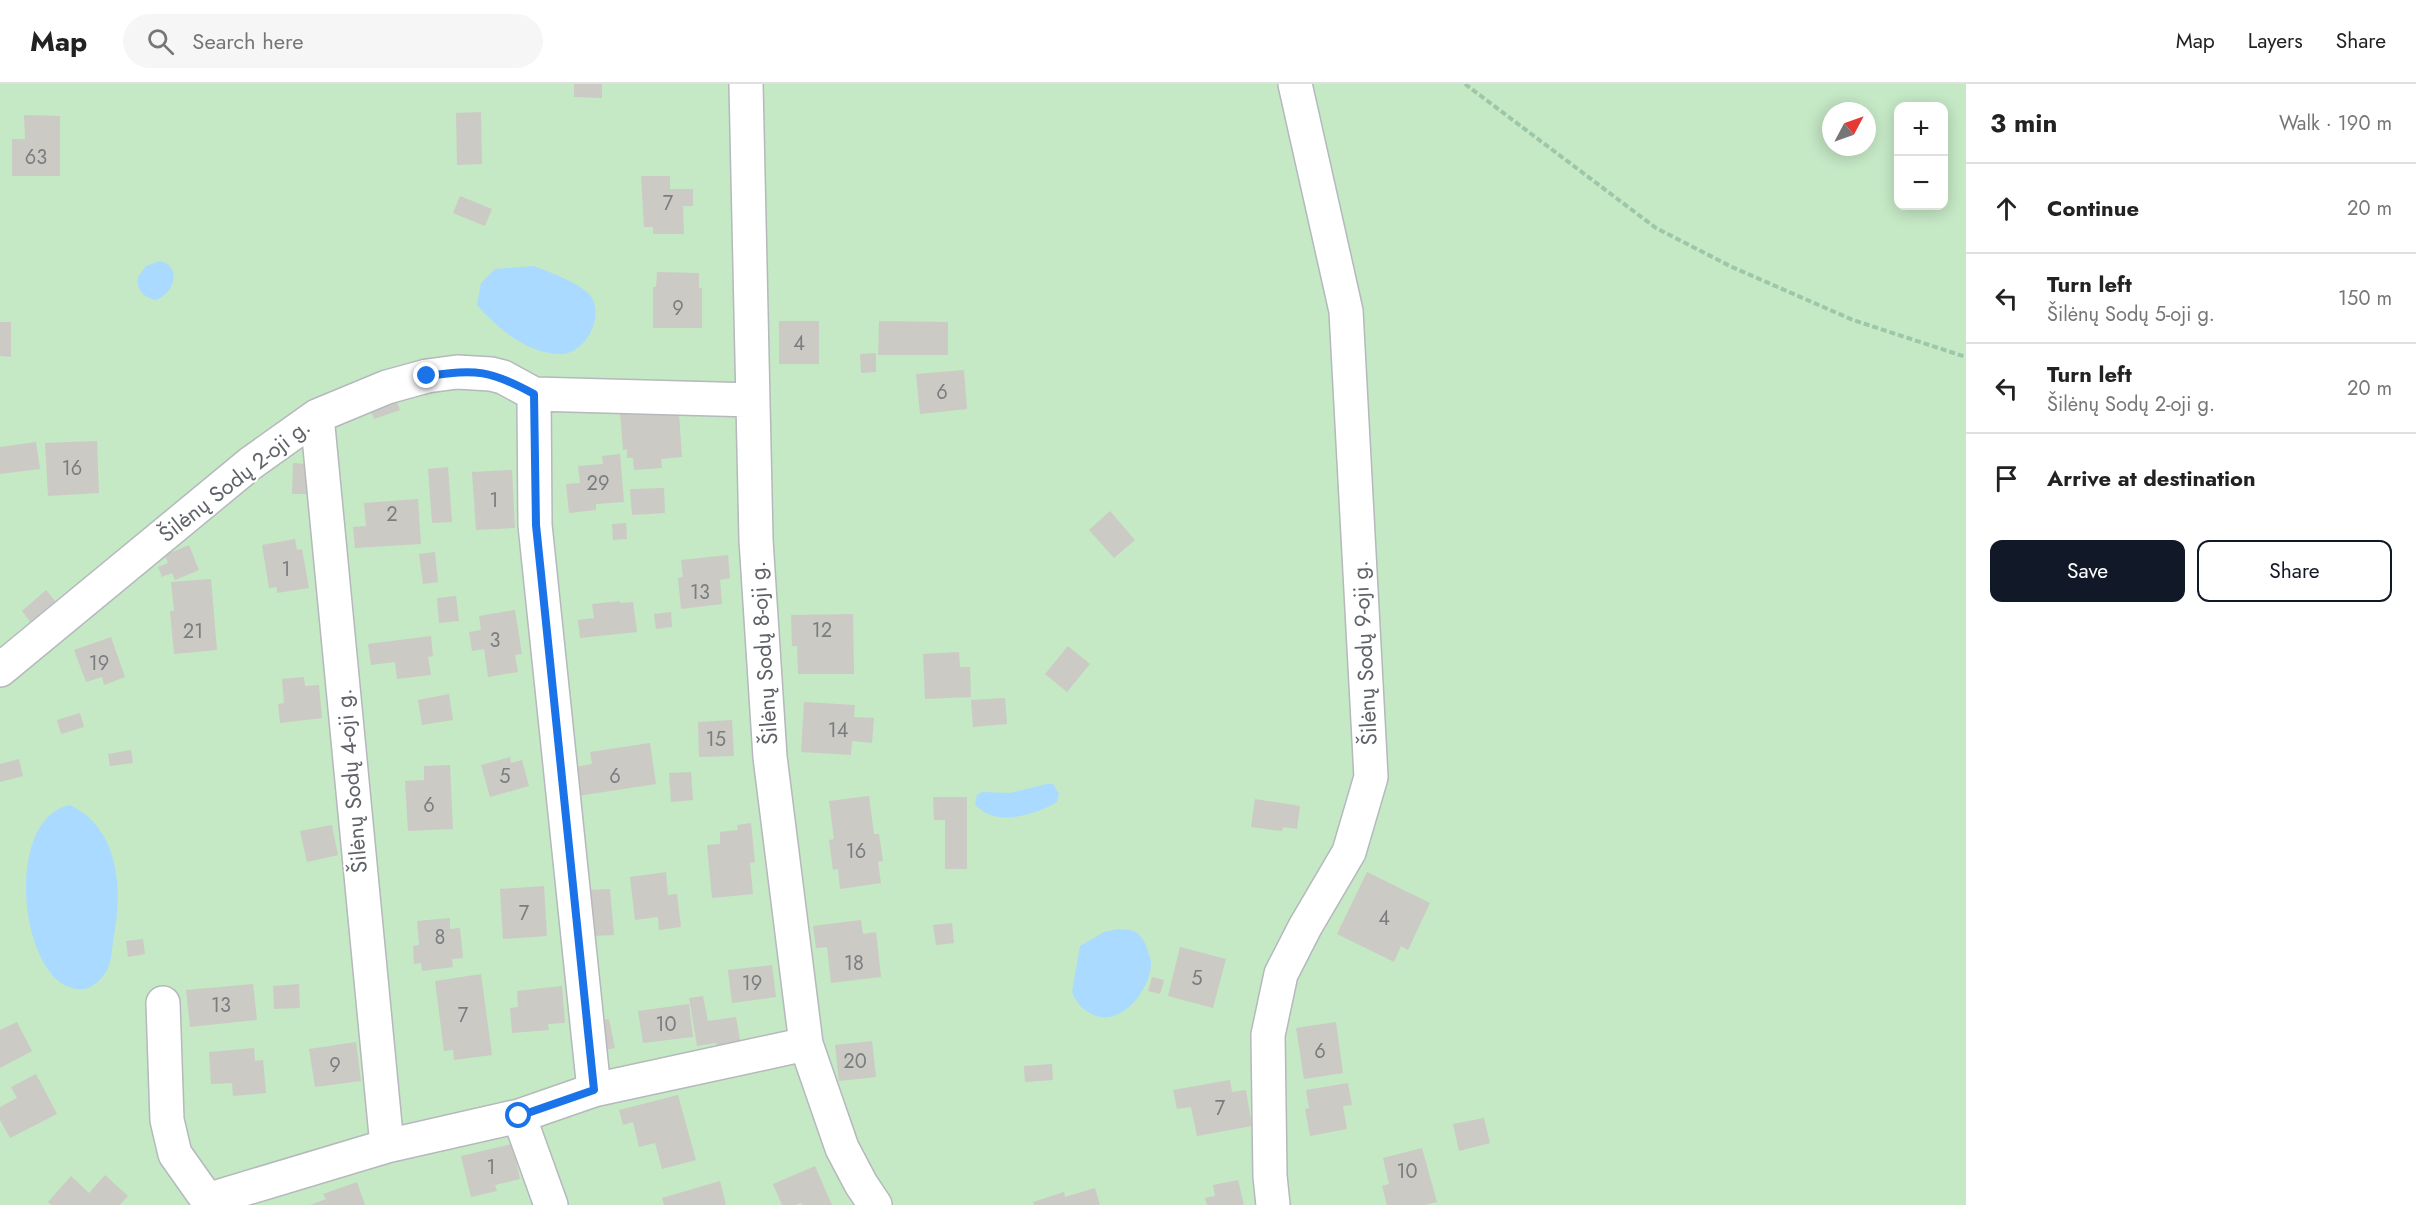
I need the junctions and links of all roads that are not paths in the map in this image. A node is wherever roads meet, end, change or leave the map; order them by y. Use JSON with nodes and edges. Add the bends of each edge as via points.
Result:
{"nodes":[{"id":1,"x":746,"y":84,"type":"edge"},
{"id":2,"x":1295,"y":84,"type":"edge"},
{"id":3,"x":534,"y":394,"type":"junction"},
{"id":4,"x":753,"y":400,"type":"junction"},
{"id":5,"x":317,"y":416,"type":"junction"},
{"id":6,"x":0,"y":670,"type":"edge"},
{"id":7,"x":163,"y":1003,"type":"dead end"},
{"id":8,"x":806,"y":1044,"type":"junction"},
{"id":9,"x":594,"y":1090,"type":"junction"},
{"id":10,"x":519,"y":1116,"type":"junction"},
{"id":11,"x":387,"y":1146,"type":"junction"},
{"id":12,"x":209,"y":1203,"type":"edge"},
{"id":13,"x":551,"y":1205,"type":"edge"},
{"id":14,"x":876,"y":1205,"type":"edge"},
{"id":15,"x":1274,"y":1205,"type":"edge"}],
"edges":[{"from":1,"to":4,"type":"street","name":"Šilėnų Sodų 8-oji g."},
{"from":2,"to":15,"type":"street","name":"Šilėnų Sodų 9-oji g.","via":[[1346,311],[1371,777],[1349,852],[1281,974],[1268,1035]]},
{"from":3,"to":4,"type":"street","name":"Šilėnų Sodų 2-oji g."},
{"from":3,"to":5,"type":"street","name":"Šilėnų Sodų 2-oji g.","via":[[503,377],[457,372],[387,387]]},
{"from":3,"to":9,"type":"street","via":[[536,525]]},
{"from":4,"to":8,"type":"street","name":"Šilėnų Sodų 8-oji g.","via":[[756,540],[770,757]]},
{"from":5,"to":6,"type":"street","name":"Šilėnų Sodų 2-oji g.","via":[[251,463]]},
{"from":5,"to":11,"type":"street","name":"Šilėnų Sodų 4-oji g."},
{"from":7,"to":12,"type":"street","via":[[167,1120],[176,1154]]},
{"from":8,"to":9,"type":"street"},
{"from":8,"to":14,"type":"street","name":"Šilėnų Sodų 8-oji g.","via":[[842,1149]]},
{"from":9,"to":10,"type":"street"},
{"from":10,"to":11,"type":"street"},
{"from":10,"to":13,"type":"street"},
{"from":11,"to":12,"type":"street"}]}
